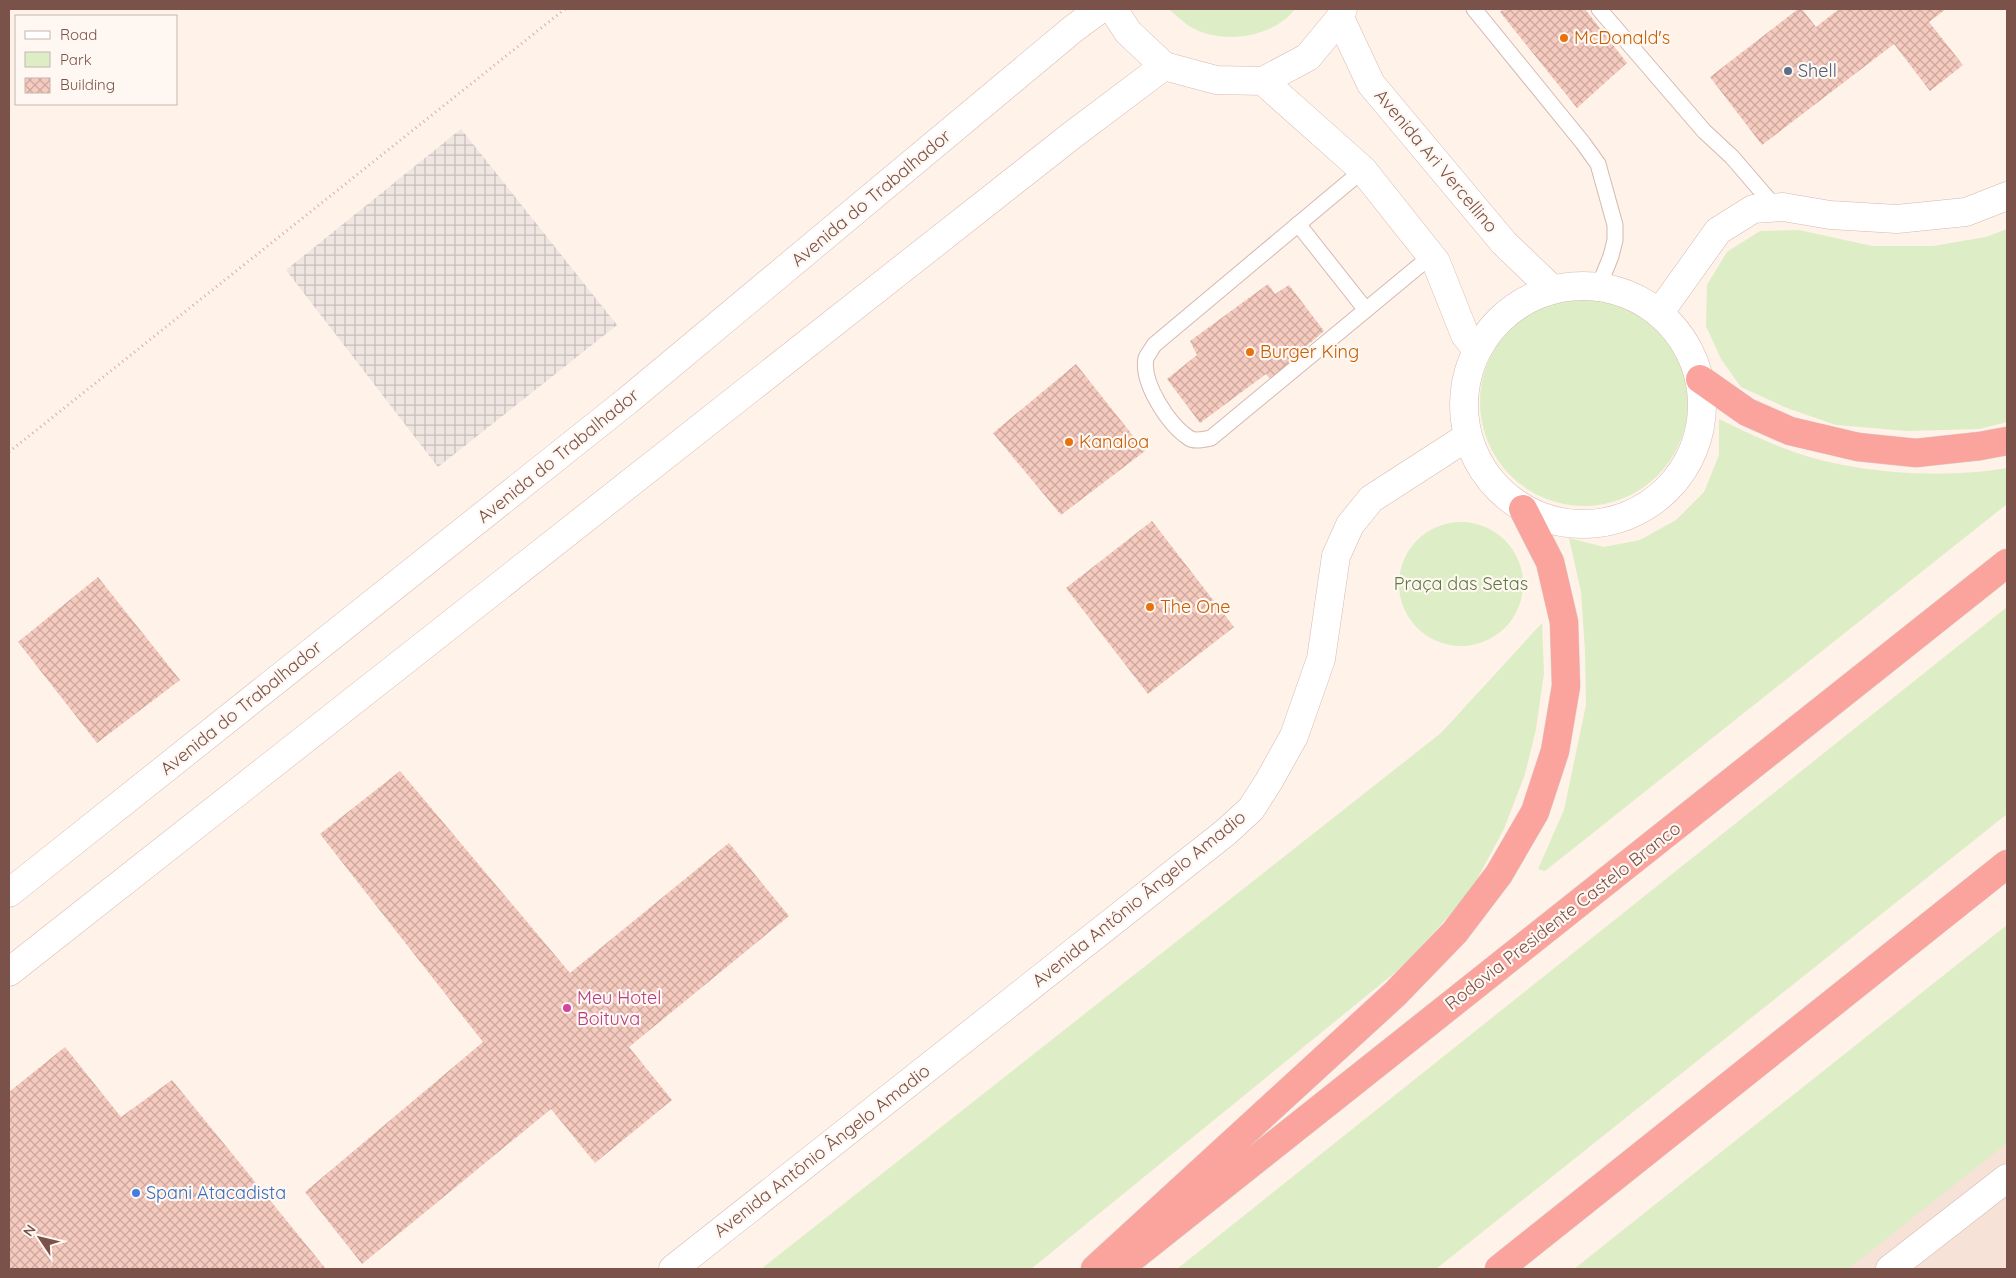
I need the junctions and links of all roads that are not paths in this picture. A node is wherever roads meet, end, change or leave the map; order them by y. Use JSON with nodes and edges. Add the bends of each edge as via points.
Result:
{"nodes":[{"id":1,"x":1100,"y":9,"type":"edge"},
{"id":2,"x":1113,"y":9,"type":"edge"},
{"id":3,"x":1474,"y":9,"type":"edge"},
{"id":4,"x":1599,"y":9,"type":"edge"},
{"id":5,"x":1342,"y":14,"type":"edge"},
{"id":6,"x":1164,"y":66,"type":"junction"},
{"id":7,"x":1263,"y":81,"type":"junction"},
{"id":8,"x":1363,"y":170,"type":"junction"},
{"id":9,"x":2007,"y":196,"type":"edge"},
{"id":10,"x":1775,"y":208,"type":"junction"},
{"id":11,"x":1298,"y":224,"type":"junction"},
{"id":12,"x":1431,"y":256,"type":"junction"},
{"id":13,"x":1599,"y":286,"type":"junction"},
{"id":14,"x":1552,"y":289,"type":"junction"},
{"id":15,"x":1366,"y":310,"type":"junction"},
{"id":16,"x":1660,"y":312,"type":"junction"},
{"id":17,"x":1477,"y":350,"type":"junction"},
{"id":18,"x":1700,"y":379,"type":"junction"},
{"id":19,"x":1467,"y":437,"type":"junction"},
{"id":20,"x":2007,"y":441,"type":"edge"},
{"id":21,"x":1523,"y":509,"type":"junction"},
{"id":22,"x":2007,"y":563,"type":"edge"},
{"id":23,"x":2007,"y":864,"type":"edge"},
{"id":24,"x":9,"y":894,"type":"edge"},
{"id":25,"x":9,"y":972,"type":"edge"},
{"id":26,"x":2007,"y":1178,"type":"edge"},
{"id":27,"x":673,"y":1269,"type":"edge"},
{"id":28,"x":1095,"y":1269,"type":"edge"},
{"id":29,"x":1118,"y":1269,"type":"edge"},
{"id":30,"x":1499,"y":1269,"type":"edge"},
{"id":31,"x":1890,"y":1269,"type":"edge"}],
"edges":[{"from":1,"to":24,"type":"street","name":"Avenida do Trabalhador","via":[[626,401]]},
{"from":2,"to":6,"type":"street","via":[[1128,32]]},
{"from":3,"to":13,"type":"lane","via":[[1598,164],[1615,225],[1611,256]]},
{"from":4,"to":10,"type":"lane"},
{"from":5,"to":7,"type":"street","via":[[1308,57]]},
{"from":5,"to":14,"type":"street","name":"Avenida Ari Vercellino","via":[[1371,84],[1504,243]]},
{"from":6,"to":7,"type":"street","via":[[1216,80]]},
{"from":6,"to":25,"type":"street"},
{"from":7,"to":8,"type":"street"},
{"from":8,"to":11,"type":"lane"},
{"from":8,"to":12,"type":"street"},
{"from":9,"to":10,"type":"street","via":[[1966,212],[1897,219]]},
{"from":10,"to":16,"type":"street","via":[[1754,209],[1718,231]]},
{"from":11,"to":15,"type":"lane"},
{"from":11,"to":15,"type":"lane","via":[[1154,345],[1146,358],[1146,369],[1153,394],[1166,415],[1189,438],[1211,438]]},
{"from":12,"to":15,"type":"lane"},
{"from":12,"to":17,"type":"street","via":[[1466,335]]},
{"from":13,"to":14,"type":"street","via":[[1580,284]]},
{"from":13,"to":16,"type":"street","via":[[1636,297]]},
{"from":14,"to":17,"type":"street","via":[[1521,302],[1496,323]]},
{"from":16,"to":18,"type":"street","via":[[1679,331],[1692,354]]},
{"from":17,"to":19,"type":"street","via":[[1466,378],[1463,408]]},
{"from":18,"to":20,"type":"highway","via":[[1747,412],[1790,431],[1858,447],[1916,453]]},
{"from":18,"to":21,"type":"street","via":[[1703,413],[1695,447],[1679,477],[1654,501],[1624,518],[1590,525],[1555,522]]},
{"from":19,"to":21,"type":"street","via":[[1479,466],[1499,491]]},
{"from":19,"to":27,"type":"street","name":"Avenida Antônio Ângelo Amadio","via":[[1371,499],[1350,526],[1336,556],[1322,660],[1294,736],[1251,809]]},
{"from":21,"to":28,"type":"highway","via":[[1550,562],[1564,622],[1566,686],[1555,751],[1535,812],[1499,874],[1455,932],[1388,1001]]},
{"from":22,"to":29,"type":"highway","name":"Rodovia Presidente Castelo Branco"},
{"from":23,"to":30,"type":"highway"},
{"from":26,"to":31,"type":"street"}]}
